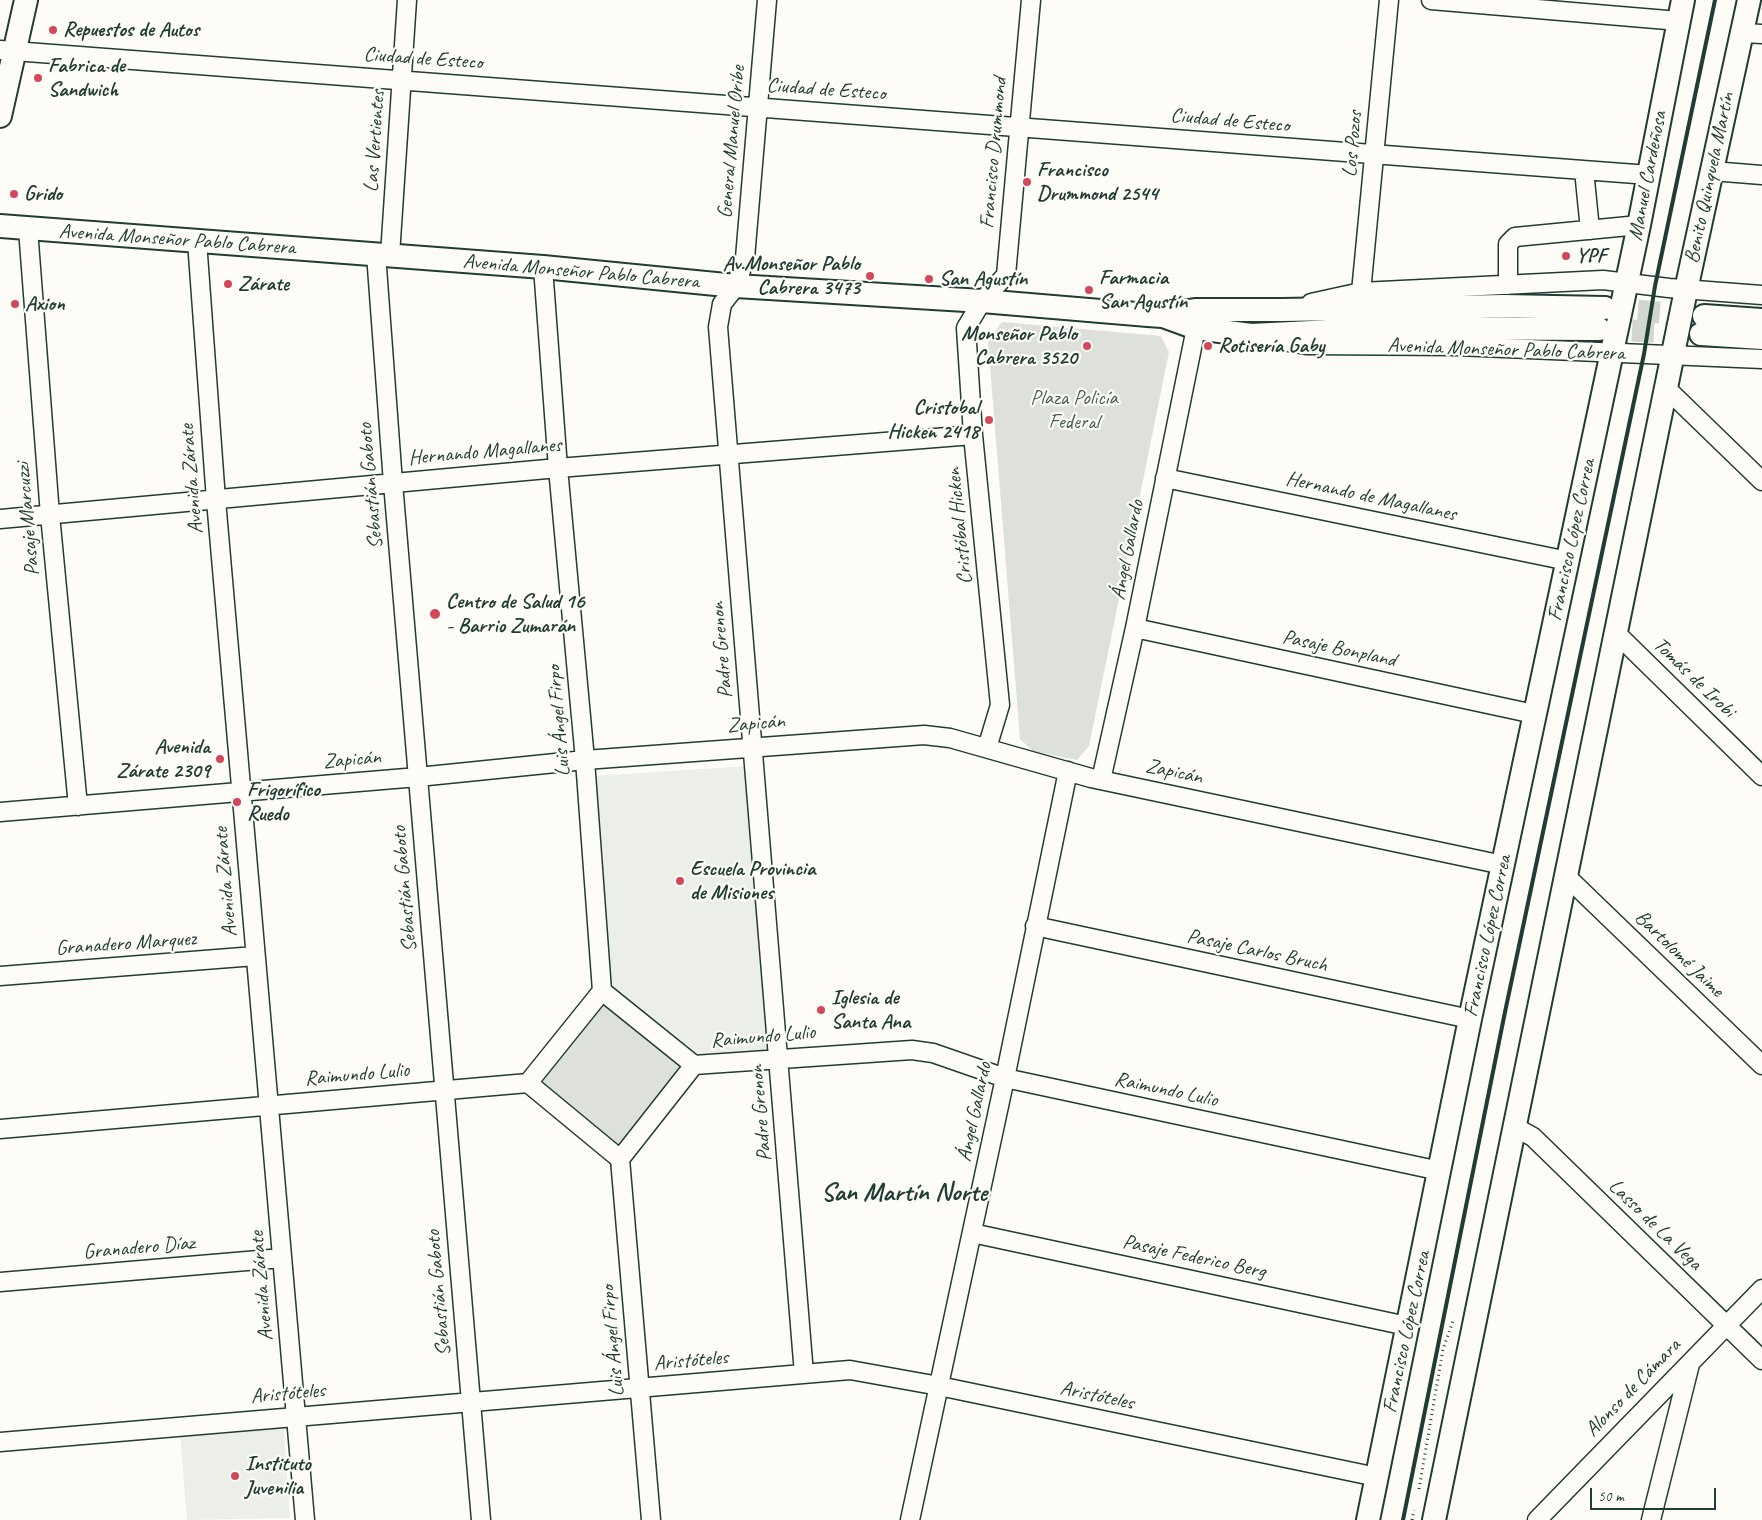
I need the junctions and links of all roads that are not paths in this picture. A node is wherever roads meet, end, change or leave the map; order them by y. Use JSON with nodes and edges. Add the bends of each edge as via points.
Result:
{"nodes":[{"id":1,"x":26,"y":0,"type":"edge"},
{"id":2,"x":407,"y":0,"type":"edge"},
{"id":3,"x":767,"y":0,"type":"edge"},
{"id":4,"x":1031,"y":0,"type":"edge"},
{"id":5,"x":1388,"y":0,"type":"edge"},
{"id":6,"x":1431,"y":0,"type":"edge"},
{"id":7,"x":1749,"y":0,"type":"edge"},
{"id":8,"x":1681,"y":10,"type":"edge"},
{"id":9,"x":1752,"y":34,"type":"edge"},
{"id":10,"x":7,"y":51,"type":"edge"},
{"id":11,"x":401,"y":80,"type":"junction"},
{"id":12,"x":758,"y":108,"type":"junction"},
{"id":13,"x":0,"y":116,"type":"edge"},
{"id":14,"x":1019,"y":126,"type":"junction"},
{"id":15,"x":1375,"y":155,"type":"junction"},
{"id":16,"x":1584,"y":170,"type":"junction"},
{"id":17,"x":1712,"y":171,"type":"junction"},
{"id":18,"x":1649,"y":175,"type":"junction"},
{"id":19,"x":1762,"y":175,"type":"edge"},
{"id":20,"x":1639,"y":225,"type":"junction"},
{"id":21,"x":0,"y":226,"type":"edge"},
{"id":22,"x":28,"y":229,"type":"junction"},
{"id":23,"x":1590,"y":230,"type":"junction"},
{"id":24,"x":197,"y":241,"type":"junction"},
{"id":25,"x":383,"y":255,"type":"junction"},
{"id":26,"x":543,"y":268,"type":"junction"},
{"id":27,"x":1627,"y":282,"type":"junction"},
{"id":28,"x":1508,"y":285,"type":"junction"},
{"id":29,"x":736,"y":286,"type":"junction"},
{"id":30,"x":1686,"y":290,"type":"junction"},
{"id":31,"x":1361,"y":292,"type":"junction"},
{"id":32,"x":1762,"y":295,"type":"edge"},
{"id":33,"x":982,"y":301,"type":"junction"},
{"id":34,"x":1282,"y":310,"type":"junction"},
{"id":35,"x":1162,"y":316,"type":"junction"},
{"id":36,"x":1762,"y":320,"type":"edge"},
{"id":37,"x":1196,"y":328,"type":"junction"},
{"id":38,"x":1251,"y":336,"type":"junction"},
{"id":39,"x":1762,"y":338,"type":"edge"},
{"id":40,"x":1611,"y":352,"type":"junction"},
{"id":41,"x":1673,"y":356,"type":"junction"},
{"id":42,"x":1762,"y":359,"type":"edge"},
{"id":43,"x":1666,"y":388,"type":"junction"},
{"id":44,"x":974,"y":435,"type":"junction"},
{"id":45,"x":727,"y":454,"type":"junction"},
{"id":46,"x":558,"y":468,"type":"junction"},
{"id":47,"x":1165,"y":478,"type":"junction"},
{"id":48,"x":1762,"y":481,"type":"edge"},
{"id":49,"x":393,"y":483,"type":"junction"},
{"id":50,"x":216,"y":500,"type":"junction"},
{"id":51,"x":50,"y":515,"type":"junction"},
{"id":52,"x":0,"y":519,"type":"edge"},
{"id":53,"x":1568,"y":561,"type":"junction"},
{"id":54,"x":1135,"y":628,"type":"junction"},
{"id":55,"x":1616,"y":633,"type":"junction"},
{"id":56,"x":1534,"y":714,"type":"junction"},
{"id":57,"x":753,"y":747,"type":"junction"},
{"id":58,"x":987,"y":748,"type":"junction"},
{"id":59,"x":585,"y":760,"type":"junction"},
{"id":60,"x":1068,"y":771,"type":"junction"},
{"id":61,"x":1762,"y":776,"type":"edge"},
{"id":62,"x":418,"y":777,"type":"junction"},
{"id":63,"x":1101,"y":780,"type":"junction"},
{"id":64,"x":241,"y":792,"type":"junction"},
{"id":65,"x":78,"y":806,"type":"junction"},
{"id":66,"x":0,"y":812,"type":"edge"},
{"id":67,"x":1503,"y":865,"type":"junction"},
{"id":68,"x":1566,"y":876,"type":"junction"},
{"id":69,"x":1035,"y":926,"type":"junction"},
{"id":70,"x":255,"y":956,"type":"junction"},
{"id":71,"x":0,"y":976,"type":"edge"},
{"id":72,"x":602,"y":990,"type":"junction"},
{"id":73,"x":1470,"y":1019,"type":"junction"},
{"id":74,"x":779,"y":1057,"type":"junction"},
{"id":75,"x":694,"y":1065,"type":"junction"},
{"id":76,"x":1762,"y":1065,"type":"edge"},
{"id":77,"x":1005,"y":1078,"type":"junction"},
{"id":78,"x":528,"y":1083,"type":"junction"},
{"id":79,"x":444,"y":1090,"type":"junction"},
{"id":80,"x":268,"y":1106,"type":"junction"},
{"id":81,"x":1513,"y":1126,"type":"junction"},
{"id":82,"x":0,"y":1129,"type":"edge"},
{"id":83,"x":620,"y":1159,"type":"junction"},
{"id":84,"x":1440,"y":1170,"type":"junction"},
{"id":85,"x":972,"y":1233,"type":"junction"},
{"id":86,"x":282,"y":1258,"type":"junction"},
{"id":87,"x":0,"y":1282,"type":"edge"},
{"id":88,"x":1762,"y":1289,"type":"edge"},
{"id":89,"x":1726,"y":1325,"type":"junction"},
{"id":90,"x":1407,"y":1326,"type":"junction"},
{"id":91,"x":1762,"y":1360,"type":"edge"},
{"id":92,"x":1690,"y":1361,"type":"junction"},
{"id":93,"x":804,"y":1374,"type":"junction"},
{"id":94,"x":939,"y":1386,"type":"junction"},
{"id":95,"x":640,"y":1388,"type":"junction"},
{"id":96,"x":471,"y":1401,"type":"junction"},
{"id":97,"x":296,"y":1416,"type":"junction"},
{"id":98,"x":0,"y":1442,"type":"edge"},
{"id":99,"x":1377,"y":1477,"type":"junction"},
{"id":100,"x":305,"y":1520,"type":"edge"},
{"id":101,"x":481,"y":1520,"type":"edge"},
{"id":102,"x":651,"y":1520,"type":"edge"},
{"id":103,"x":910,"y":1520,"type":"edge"},
{"id":104,"x":1368,"y":1520,"type":"edge"},
{"id":105,"x":1434,"y":1520,"type":"edge"},
{"id":106,"x":1537,"y":1520,"type":"edge"},
{"id":107,"x":1651,"y":1520,"type":"edge"}],
"edges":[{"from":1,"to":10,"type":"main road"},
{"from":2,"to":11,"type":"street","name":"Las Vertientes"},
{"from":3,"to":12,"type":"street","name":"General Manuel Oribe"},
{"from":4,"to":14,"type":"street","name":"Francisco Drummond"},
{"from":5,"to":15,"type":"street","name":"Los Pozos"},
{"from":6,"to":8,"type":"street"},
{"from":7,"to":9,"type":"main road","name":"Benito Quinquela Martín"},
{"from":8,"to":18,"type":"main road","name":"Manuel Cardeñosa"},
{"from":9,"to":17,"type":"main road","name":"Benito Quinquela Martín"},
{"from":10,"to":11,"type":"street","name":"Ciudad de Esteco"},
{"from":10,"to":13,"type":"main road"},
{"from":11,"to":12,"type":"street","name":"Ciudad de Esteco"},
{"from":11,"to":25,"type":"street","name":"Las Vertientes"},
{"from":12,"to":14,"type":"street","name":"Ciudad de Esteco"},
{"from":12,"to":29,"type":"street","name":"General Manuel Oribe","via":[[745,258]]},
{"from":14,"to":15,"type":"street","name":"Ciudad de Esteco"},
{"from":14,"to":33,"type":"street","name":"Francisco Drummond","via":[[1006,275]]},
{"from":15,"to":16,"type":"street","name":"Ciudad de Esteco"},
{"from":15,"to":31,"type":"street","name":"Los Pozos"},
{"from":16,"to":18,"type":"street","name":"Ciudad de Esteco"},
{"from":16,"to":23,"type":"street"},
{"from":17,"to":19,"type":"street"},
{"from":17,"to":30,"type":"main road","name":"Benito Quinquela Martín"},
{"from":18,"to":20,"type":"main road","name":"Manuel Cardeñosa"},
{"from":20,"to":23,"type":"street"},
{"from":20,"to":27,"type":"main road","name":"Manuel Cardeñosa"},
{"from":21,"to":22,"type":"main road","name":"Avenida Monseñor Pablo Cabrera"},
{"from":22,"to":24,"type":"main road","name":"Avenida Monseñor Pablo Cabrera"},
{"from":22,"to":51,"type":"street","name":"Pasaje Marcuzzi"},
{"from":23,"to":28,"type":"street","via":[[1515,237],[1508,244]]},
{"from":24,"to":25,"type":"main road","name":"Avenida Monseñor Pablo Cabrera"},
{"from":24,"to":50,"type":"street","name":"Avenida Zárate"},
{"from":25,"to":26,"type":"main road","name":"Avenida Monseñor Pablo Cabrera"},
{"from":25,"to":49,"type":"street","name":"Sebastián Gaboto"},
{"from":26,"to":29,"type":"main road","name":"Avenida Monseñor Pablo Cabrera"},
{"from":26,"to":46,"type":"street","name":"Luis Ángel Firpo"},
{"from":27,"to":28,"type":"street","name":"Avenida Monseñor Pablo Cabrera","via":[[1604,280]]},
{"from":27,"to":30,"type":"street","name":"Avenida Monseñor Pablo Cabrera"},
{"from":27,"to":40,"type":"main road","name":"Manuel Cardeñosa"},
{"from":28,"to":31,"type":"street","name":"Avenida Monseñor Pablo Cabrera"},
{"from":29,"to":33,"type":"main road","name":"Avenida Monseñor Pablo Cabrera"},
{"from":29,"to":45,"type":"street","name":"Padre Grenon","via":[[722,304],[718,327]]},
{"from":30,"to":32,"type":"street","name":"Avenida Monseñor Pablo Cabrera"},
{"from":30,"to":41,"type":"main road","name":"Benito Quinquela Martín"},
{"from":31,"to":34,"type":"street","name":"Avenida Monseñor Pablo Cabrera"},
{"from":33,"to":35,"type":"main road","name":"Avenida Monseñor Pablo Cabrera"},
{"from":33,"to":44,"type":"street","name":"Cristóbal Hicken","via":[[966,328]]},
{"from":34,"to":35,"type":"main road","name":"Avenida Monseñor Pablo Cabrera","via":[[1195,310]]},
{"from":34,"to":38,"type":"main road","name":"Avenida Monseñor Pablo Cabrera","via":[[1505,306],[1602,319]]},
{"from":35,"to":37,"type":"main road","name":"Avenida Monseñor Pablo Cabrera"},
{"from":36,"to":39,"type":"main road","via":[[1702,325]]},
{"from":37,"to":38,"type":"main road","name":"Avenida Monseñor Pablo Cabrera"},
{"from":37,"to":47,"type":"street","name":"Ángel Gallardo"},
{"from":38,"to":40,"type":"street","name":"Avenida Monseñor Pablo Cabrera","via":[[1306,345]]},
{"from":40,"to":41,"type":"street","name":"Avenida Monseñor Pablo Cabrera"},
{"from":40,"to":53,"type":"main road","name":"Francisco López Correa"},
{"from":41,"to":42,"type":"street","name":"Avenida Monseñor Pablo Cabrera"},
{"from":41,"to":43,"type":"main road"},
{"from":43,"to":48,"type":"street"},
{"from":43,"to":55,"type":"main road"},
{"from":44,"to":45,"type":"street","name":"Hernando Magallanes"},
{"from":44,"to":58,"type":"street","name":"Cristóbal Hicken","via":[[1000,705]]},
{"from":45,"to":46,"type":"street","name":"Hernando Magallanes"},
{"from":45,"to":57,"type":"street","name":"Padre Grenon"},
{"from":46,"to":49,"type":"street","name":"Hernando Magallanes"},
{"from":46,"to":59,"type":"street","name":"Luis Ángel Firpo"},
{"from":47,"to":53,"type":"street","name":"Hernando de Magallanes"},
{"from":47,"to":54,"type":"street","name":"Ángel Gallardo"},
{"from":49,"to":50,"type":"street","name":"Hernando Magallanes"},
{"from":49,"to":62,"type":"street","name":"Sebastián Gaboto"},
{"from":50,"to":51,"type":"street","name":"Hernando Magallanes"},
{"from":50,"to":64,"type":"street","name":"Avenida Zárate"},
{"from":51,"to":52,"type":"street","name":"Hernando Magallanes"},
{"from":51,"to":65,"type":"street","name":"Pasaje Marcuzzi"},
{"from":53,"to":56,"type":"main road","name":"Francisco López Correa"},
{"from":54,"to":56,"type":"street","name":"Pasaje Bonpland"},
{"from":54,"to":63,"type":"street","name":"Ángel Gallardo"},
{"from":55,"to":61,"type":"street","name":"Tomás de Irobi"},
{"from":55,"to":68,"type":"main road"},
{"from":56,"to":67,"type":"main road","name":"Francisco López Correa"},
{"from":57,"to":58,"type":"street","name":"Zapicán","via":[[924,735]]},
{"from":57,"to":59,"type":"street","name":"Zapicán"},
{"from":57,"to":74,"type":"street","name":"Padre Grenon"},
{"from":58,"to":60,"type":"street","name":"Zapicán"},
{"from":59,"to":62,"type":"street","name":"Zapicán"},
{"from":59,"to":72,"type":"street","name":"Luis Ángel Firpo"},
{"from":60,"to":63,"type":"street","name":"Zapicán"},
{"from":60,"to":69,"type":"street","name":"Ángel Gallardo"},
{"from":62,"to":64,"type":"street","name":"Zapicán"},
{"from":62,"to":79,"type":"street","name":"Sebastián Gaboto"},
{"from":63,"to":67,"type":"street","name":"Zapicán"},
{"from":64,"to":65,"type":"street","name":"Zapicán"},
{"from":64,"to":70,"type":"street","name":"Avenida Zárate"},
{"from":65,"to":66,"type":"street","name":"Zapicán"},
{"from":67,"to":73,"type":"main road","name":"Francisco López Correa"},
{"from":68,"to":76,"type":"street","name":"Bartolomé Jaime"},
{"from":68,"to":81,"type":"main road"},
{"from":69,"to":73,"type":"street","name":"Pasaje Carlos Bruch"},
{"from":69,"to":77,"type":"street","name":"Ángel Gallardo"},
{"from":70,"to":71,"type":"street","name":"Granadero Marquez"},
{"from":70,"to":80,"type":"street","name":"Avenida Zárate"},
{"from":72,"to":75,"type":"street"},
{"from":72,"to":78,"type":"street"},
{"from":73,"to":84,"type":"main road","name":"Francisco López Correa"},
{"from":74,"to":75,"type":"street","name":"Raimundo Lulio"},
{"from":74,"to":77,"type":"street","name":"Raimundo Lulio","via":[[921,1050]]},
{"from":74,"to":93,"type":"street","name":"Padre Grenon"},
{"from":75,"to":83,"type":"street","name":"Raimundo Lulio"},
{"from":77,"to":84,"type":"street","name":"Raimundo Lulio"},
{"from":77,"to":85,"type":"street","name":"Ángel Gallardo"},
{"from":78,"to":79,"type":"street","name":"Raimundo Lulio"},
{"from":78,"to":83,"type":"street"},
{"from":79,"to":80,"type":"street","name":"Raimundo Lulio"},
{"from":79,"to":96,"type":"street","name":"Sebastián Gaboto"},
{"from":80,"to":82,"type":"street","name":"Raimundo Lulio"},
{"from":80,"to":86,"type":"street","name":"Avenida Zárate"},
{"from":81,"to":89,"type":"street","name":"Lasso de La Vega","via":[[1533,1137]]},
{"from":81,"to":105,"type":"main road"},
{"from":83,"to":95,"type":"street","name":"Luis Ángel Firpo"},
{"from":84,"to":90,"type":"main road","name":"Francisco López Correa"},
{"from":85,"to":90,"type":"street","name":"Pasaje Federico Berg"},
{"from":85,"to":94,"type":"street","name":"Ángel Gallardo"},
{"from":86,"to":87,"type":"street","name":"Granadero Díaz"},
{"from":86,"to":97,"type":"street","name":"Avenida Zárate"},
{"from":88,"to":89,"type":"street","name":"Alonso de Cámara"},
{"from":89,"to":91,"type":"street","name":"Lasso de La Vega"},
{"from":89,"to":92,"type":"street","name":"Alonso de Cámara"},
{"from":90,"to":99,"type":"main road","name":"Francisco López Correa"},
{"from":92,"to":106,"type":"street","name":"Alonso de Cámara"},
{"from":92,"to":107,"type":"street"},
{"from":93,"to":94,"type":"street","name":"Aristóteles","via":[[850,1370]]},
{"from":93,"to":95,"type":"street","name":"Aristóteles"},
{"from":94,"to":99,"type":"street","name":"Aristóteles"},
{"from":94,"to":103,"type":"street","name":"Ángel Gallardo"},
{"from":95,"to":96,"type":"street","name":"Aristóteles"},
{"from":95,"to":102,"type":"street","name":"Luis Ángel Firpo"},
{"from":96,"to":97,"type":"street","name":"Aristóteles"},
{"from":96,"to":101,"type":"street","name":"Sebastián Gaboto"},
{"from":97,"to":98,"type":"street","name":"Aristóteles"},
{"from":97,"to":100,"type":"street","name":"Avenida Zárate"},
{"from":99,"to":104,"type":"main road","name":"Francisco López Correa"}]}
